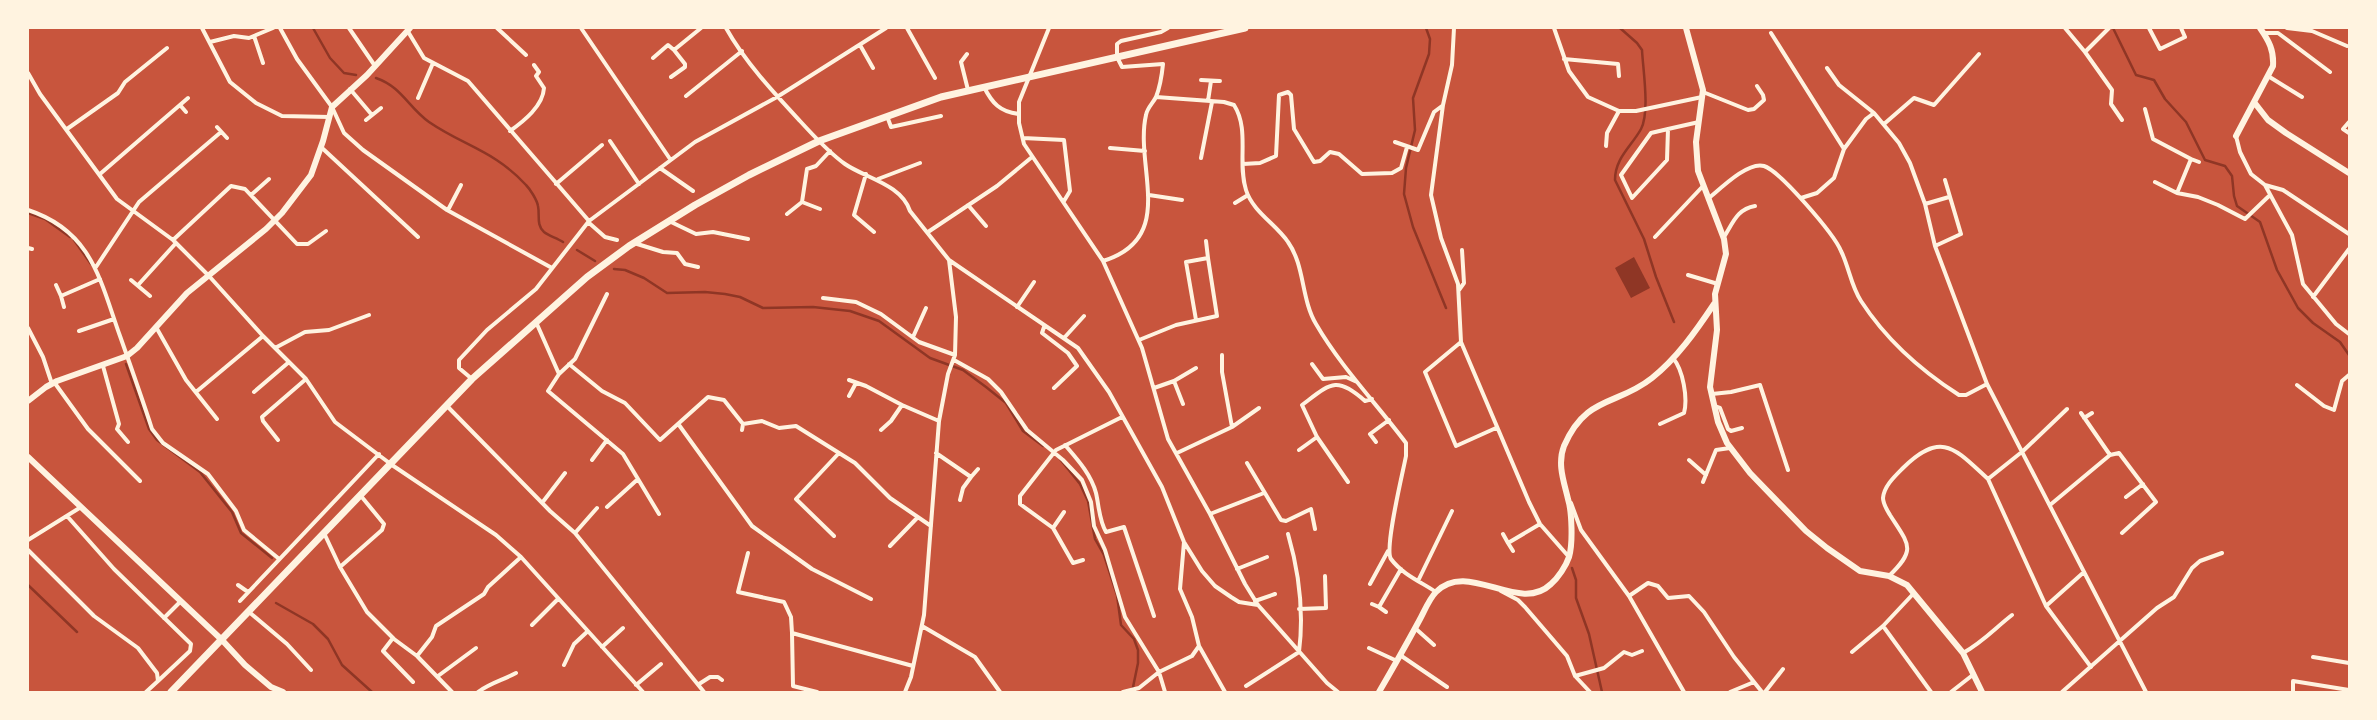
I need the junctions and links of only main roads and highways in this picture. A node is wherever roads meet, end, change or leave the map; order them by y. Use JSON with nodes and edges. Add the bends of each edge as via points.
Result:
{"nodes":[{"id":1,"x":1245,"y":28,"type":"edge"},
{"id":2,"x":171,"y":692,"type":"edge"}],
"edges":[{"from":1,"to":2,"type":"main road","via":[[984,86],[886,116],[818,141],[749,175],[668,221],[587,277],[472,379]]}]}
